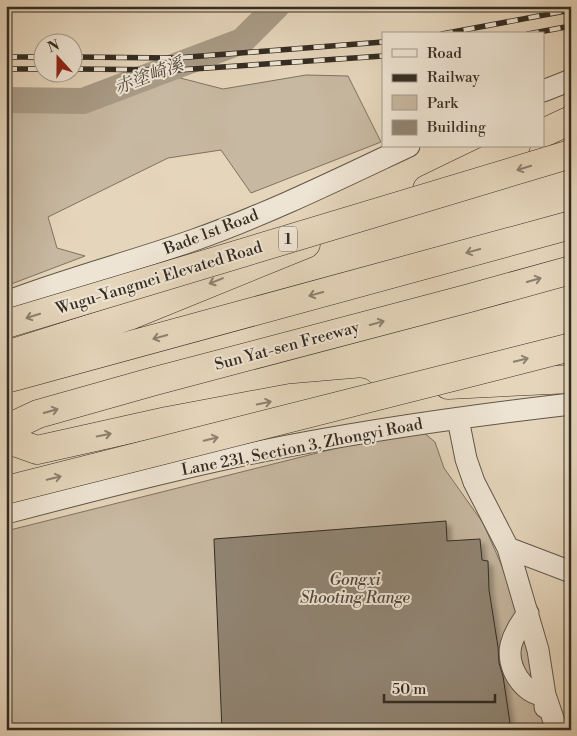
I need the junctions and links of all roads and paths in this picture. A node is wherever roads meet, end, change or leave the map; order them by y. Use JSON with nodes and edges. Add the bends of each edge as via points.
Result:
{"nodes":[{"id":1,"x":571,"y":80,"type":"edge"},
{"id":2,"x":544,"y":91,"type":"edge"},
{"id":3,"x":571,"y":120,"type":"edge"},
{"id":4,"x":544,"y":133,"type":"edge"},
{"id":5,"x":406,"y":148,"type":"edge"},
{"id":6,"x":512,"y":148,"type":"edge"},
{"id":7,"x":571,"y":154,"type":"edge"},
{"id":8,"x":571,"y":225,"type":"edge"},
{"id":9,"x":571,"y":270,"type":"edge"},
{"id":10,"x":6,"y":302,"type":"edge"},
{"id":11,"x":6,"y":324,"type":"edge"},
{"id":12,"x":571,"y":348,"type":"edge"},
{"id":13,"x":6,"y":355,"type":"edge"},
{"id":14,"x":6,"y":379,"type":"edge"},
{"id":15,"x":571,"y":379,"type":"edge"},
{"id":16,"x":571,"y":404,"type":"edge"},
{"id":17,"x":458,"y":419,"type":"junction"},
{"id":18,"x":6,"y":429,"type":"edge"},
{"id":19,"x":6,"y":439,"type":"edge"},
{"id":20,"x":6,"y":490,"type":"edge"},
{"id":21,"x":6,"y":514,"type":"edge"},
{"id":22,"x":508,"y":548,"type":"junction"},
{"id":23,"x":571,"y":572,"type":"edge"},
{"id":24,"x":528,"y":613,"type":"junction"},
{"id":25,"x":545,"y":696,"type":"junction"},
{"id":26,"x":545,"y":730,"type":"edge"},
{"id":27,"x":557,"y":730,"type":"edge"}],
"edges":[{"from":1,"to":2,"type":"street"},
{"from":3,"to":4,"type":"highway"},
{"from":5,"to":10,"type":"street","name":"Bade 1st Road","via":[[304,196],[194,240]]},
{"from":6,"to":13,"type":"highway","one_way":true,"via":[[352,225],[228,277],[129,316]]},
{"from":7,"to":11,"type":"highway","name":"Wugu-Yangmei Elevated Road","number":"1","one_way":true,"bridge":true},
{"from":8,"to":14,"type":"highway","one_way":true},
{"from":18,"to":9,"type":"highway","name":"Sun Yat-sen Freeway","one_way":true,"via":[[38,414]]},
{"from":20,"to":12,"type":"highway","one_way":true,"bridge":true},
{"from":19,"to":15,"type":"highway","one_way":true,"via":[[37,450],[290,398],[453,384]]},
{"from":16,"to":17,"type":"street","name":"Lane 231, Section 3, Zhongyi Road"},
{"from":17,"to":21,"type":"street","name":"Lane 231, Section 3, Zhongyi Road","via":[[234,456]]},
{"from":17,"to":22,"type":"street","via":[[474,482]]},
{"from":22,"to":23,"type":"street"},
{"from":22,"to":24,"type":"street"},
{"from":24,"to":25,"type":"street"},
{"from":24,"to":25,"type":"street","via":[[514,636],[510,647],[511,659],[524,686]]},
{"from":25,"to":26,"type":"street"},
{"from":25,"to":27,"type":"street"}]}
